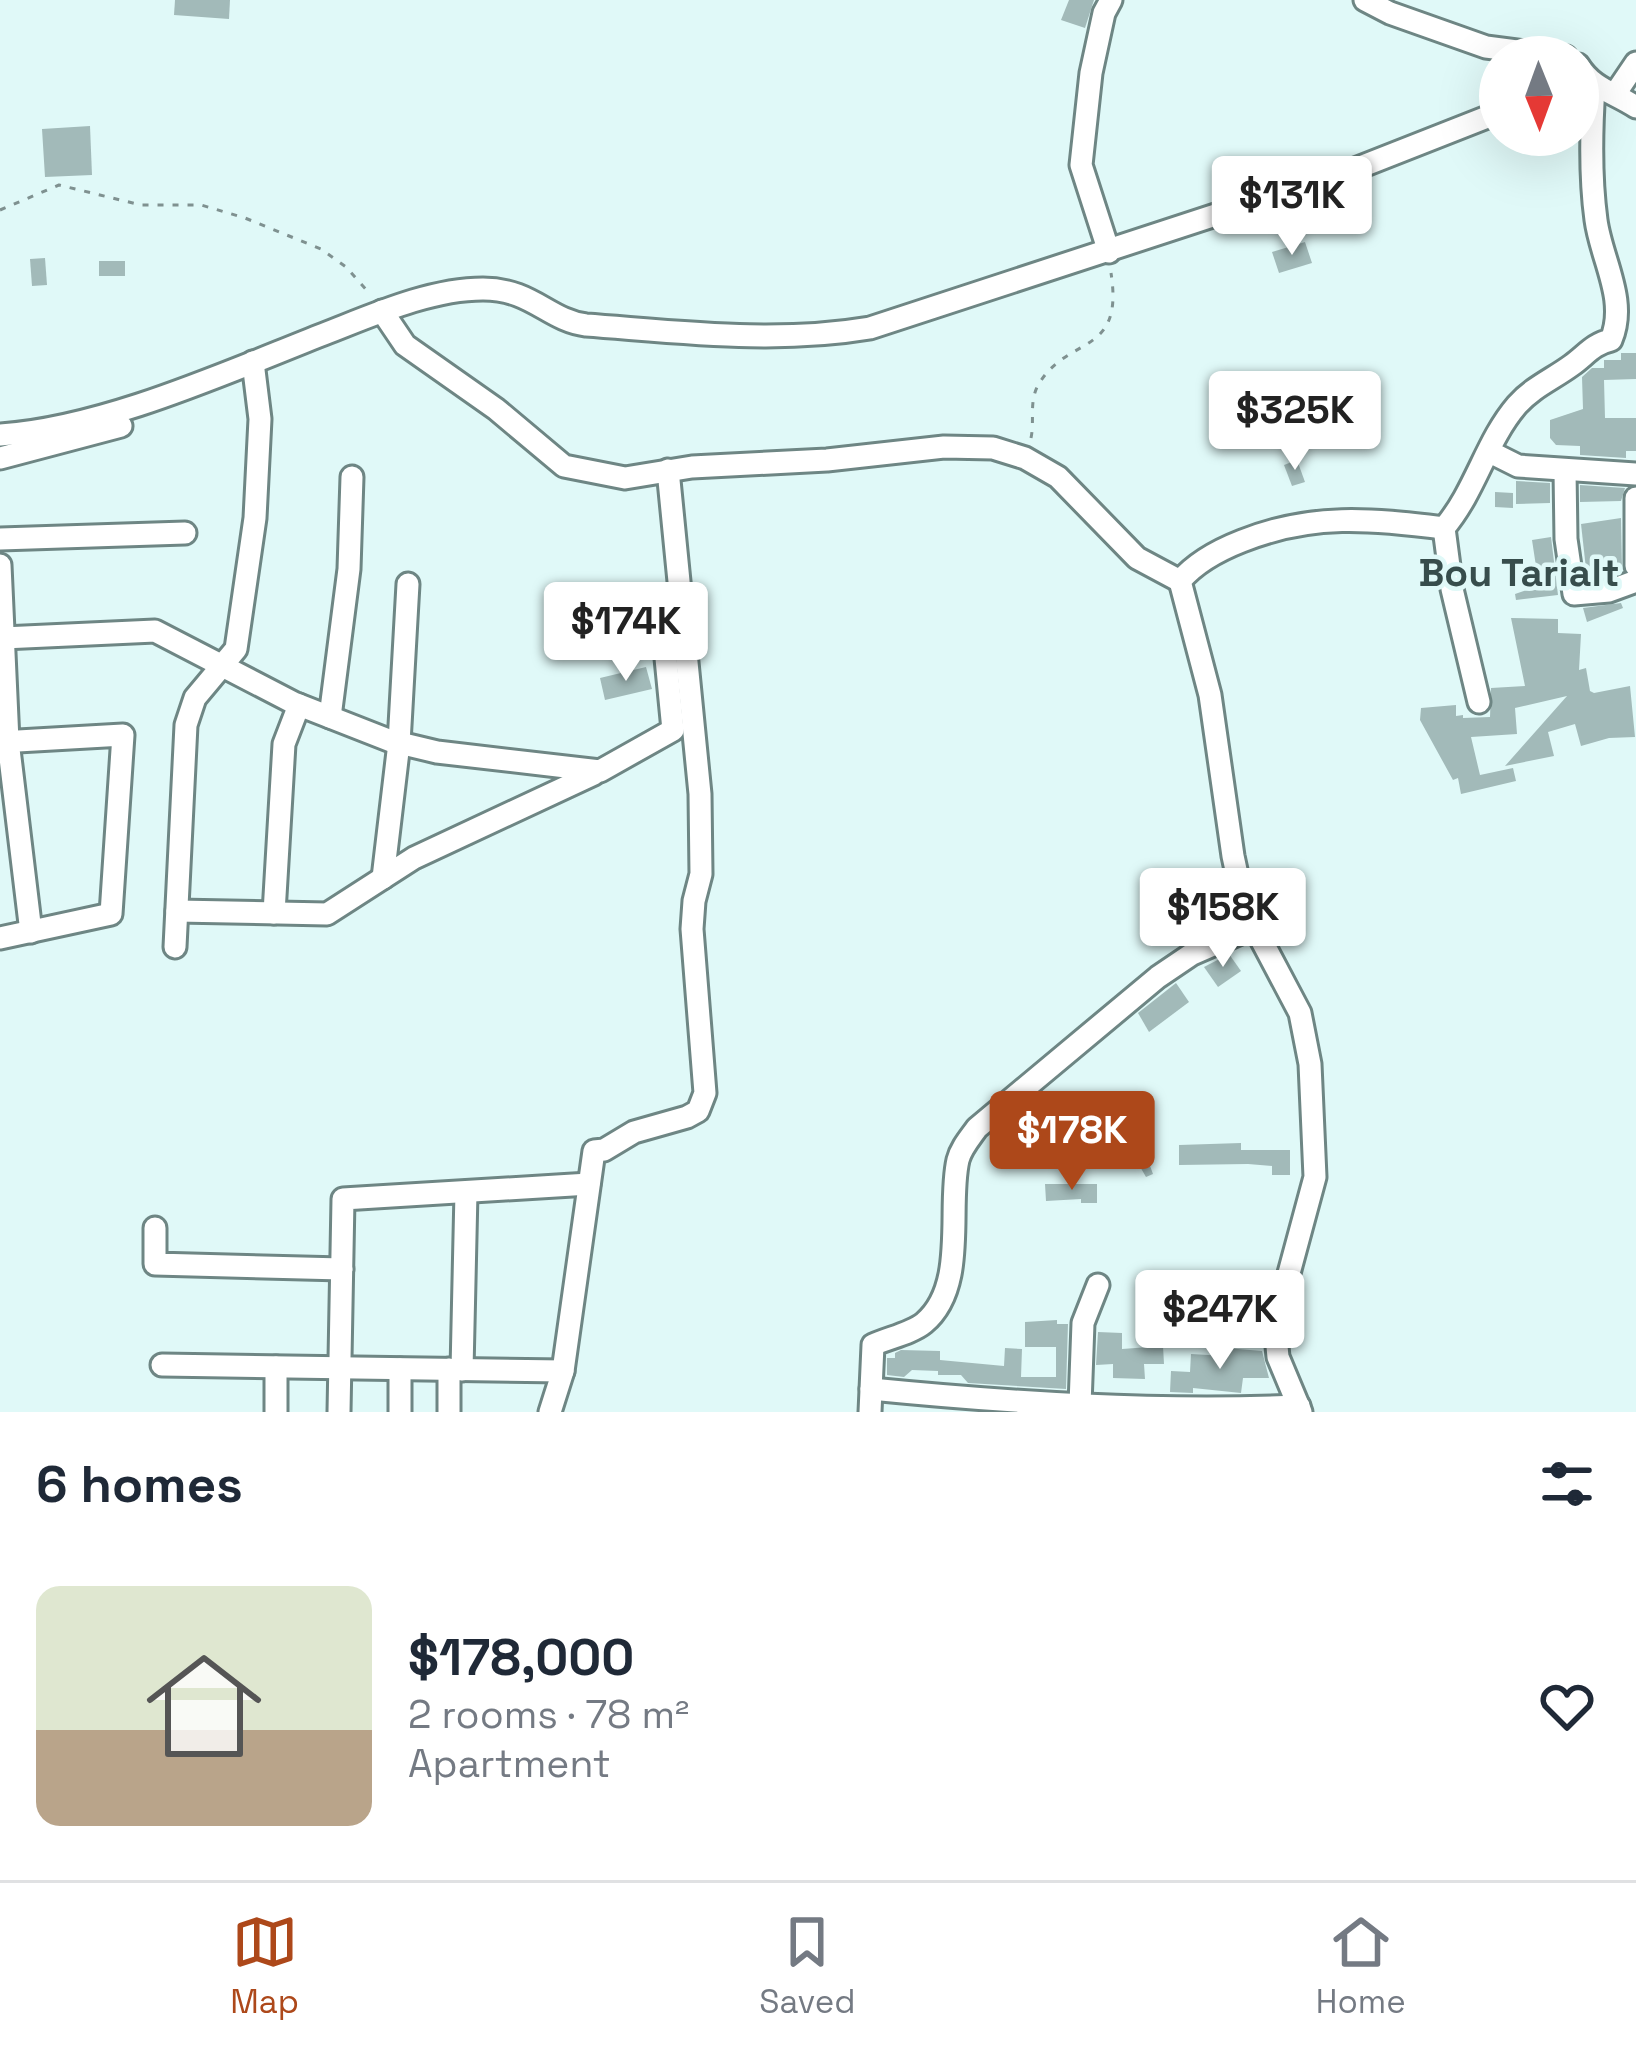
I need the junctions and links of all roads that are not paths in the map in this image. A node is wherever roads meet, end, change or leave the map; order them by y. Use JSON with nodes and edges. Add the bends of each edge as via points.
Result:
{"nodes":[{"id":1,"x":1111,"y":0,"type":"edge"},
{"id":2,"x":1365,"y":0,"type":"edge"},
{"id":3,"x":1479,"y":45,"type":"edge"},
{"id":4,"x":1636,"y":63,"type":"edge"},
{"id":5,"x":1599,"y":77,"type":"edge"},
{"id":6,"x":1599,"y":86,"type":"edge"},
{"id":7,"x":1636,"y":107,"type":"edge"},
{"id":8,"x":1479,"y":120,"type":"edge"},
{"id":9,"x":1592,"y":156,"type":"edge"},
{"id":10,"x":1107,"y":253,"type":"junction"},
{"id":11,"x":382,"y":311,"type":"junction"},
{"id":12,"x":1636,"y":340,"type":"edge"},
{"id":13,"x":1596,"y":343,"type":"junction"},
{"id":14,"x":253,"y":362,"type":"junction"},
{"id":15,"x":121,"y":426,"type":"dead end"},
{"id":16,"x":0,"y":435,"type":"edge"},
{"id":17,"x":1490,"y":452,"type":"junction"},
{"id":18,"x":0,"y":458,"type":"edge"},
{"id":19,"x":668,"y":470,"type":"junction"},
{"id":20,"x":1565,"y":471,"type":"junction"},
{"id":21,"x":1636,"y":474,"type":"edge"},
{"id":22,"x":352,"y":477,"type":"dead end"},
{"id":23,"x":1636,"y":498,"type":"edge"},
{"id":24,"x":1444,"y":528,"type":"junction"},
{"id":25,"x":185,"y":532,"type":"dead end"},
{"id":26,"x":0,"y":538,"type":"edge"},
{"id":27,"x":0,"y":565,"type":"edge"},
{"id":28,"x":1636,"y":566,"type":"edge"},
{"id":29,"x":0,"y":580,"type":"edge"},
{"id":30,"x":1180,"y":581,"type":"junction"},
{"id":31,"x":1636,"y":581,"type":"edge"},
{"id":32,"x":408,"y":584,"type":"dead end"},
{"id":33,"x":3,"y":638,"type":"junction"},
{"id":34,"x":664,"y":638,"type":"dead end"},
{"id":35,"x":223,"y":666,"type":"junction"},
{"id":36,"x":2,"y":680,"type":"edge"},
{"id":37,"x":1479,"y":702,"type":"dead end"},
{"id":38,"x":299,"y":705,"type":"junction"},
{"id":39,"x":329,"y":717,"type":"junction"},
{"id":40,"x":4,"y":742,"type":"edge"},
{"id":41,"x":399,"y":743,"type":"junction"},
{"id":42,"x":600,"y":771,"type":"junction"},
{"id":43,"x":10,"y":849,"type":"edge"},
{"id":44,"x":383,"y":878,"type":"junction"},
{"id":45,"x":177,"y":911,"type":"junction"},
{"id":46,"x":274,"y":913,"type":"junction"},
{"id":47,"x":1254,"y":927,"type":"junction"},
{"id":48,"x":31,"y":932,"type":"junction"},
{"id":49,"x":0,"y":938,"type":"edge"},
{"id":50,"x":175,"y":947,"type":"dead end"},
{"id":51,"x":589,"y":1184,"type":"junction"},
{"id":52,"x":466,"y":1192,"type":"junction"},
{"id":53,"x":154,"y":1228,"type":"dead end"},
{"id":54,"x":342,"y":1269,"type":"junction"},
{"id":55,"x":1098,"y":1286,"type":"dead end"},
{"id":56,"x":162,"y":1365,"type":"dead end"},
{"id":57,"x":276,"y":1367,"type":"junction"},
{"id":58,"x":340,"y":1368,"type":"junction"},
{"id":59,"x":400,"y":1369,"type":"junction"},
{"id":60,"x":455,"y":1370,"type":"junction"},
{"id":61,"x":563,"y":1371,"type":"junction"},
{"id":62,"x":871,"y":1401,"type":"edge"},
{"id":63,"x":935,"y":1404,"type":"edge"},
{"id":64,"x":1080,"y":1405,"type":"junction"},
{"id":65,"x":1043,"y":1408,"type":"edge"},
{"id":66,"x":1300,"y":1409,"type":"edge"},
{"id":67,"x":1242,"y":1410,"type":"edge"},
{"id":68,"x":276,"y":1412,"type":"edge"},
{"id":69,"x":339,"y":1412,"type":"edge"},
{"id":70,"x":400,"y":1412,"type":"edge"},
{"id":71,"x":449,"y":1412,"type":"edge"},
{"id":72,"x":550,"y":1412,"type":"edge"}],
"edges":[{"from":1,"to":10,"type":"street","via":[[1091,73],[1081,165]]},
{"from":2,"to":3,"type":"street"},
{"from":4,"to":5,"type":"street"},
{"from":6,"to":7,"type":"street"},
{"from":8,"to":10,"type":"street"},
{"from":9,"to":13,"type":"street","via":[[1596,225],[1618,317],[1611,340]]},
{"from":10,"to":11,"type":"street","via":[[838,334],[728,338],[586,325],[526,296],[479,289]]},
{"from":11,"to":14,"type":"street"},
{"from":11,"to":19,"type":"street","via":[[405,344],[564,466],[625,478]]},
{"from":12,"to":13,"type":"street"},
{"from":13,"to":17,"type":"street","via":[[1525,397]]},
{"from":14,"to":16,"type":"street","via":[[104,413]]},
{"from":14,"to":35,"type":"street","via":[[260,419],[255,518],[236,649]]},
{"from":15,"to":18,"type":"street"},
{"from":17,"to":20,"type":"street","via":[[1518,466]]},
{"from":17,"to":24,"type":"street"},
{"from":19,"to":30,"type":"street","via":[[993,448],[1074,490],[1137,558]]},
{"from":19,"to":51,"type":"street","via":[[700,794],[692,929],[706,1094],[687,1117],[594,1151]]},
{"from":20,"to":21,"type":"street"},
{"from":20,"to":31,"type":"street","via":[[1574,594]]},
{"from":22,"to":39,"type":"street"},
{"from":23,"to":28,"type":"street"},
{"from":24,"to":30,"type":"street","via":[[1306,521],[1228,547]]},
{"from":24,"to":37,"type":"street"},
{"from":25,"to":26,"type":"street"},
{"from":27,"to":29,"type":"street"},
{"from":29,"to":33,"type":"street"},
{"from":30,"to":47,"type":"street"},
{"from":32,"to":41,"type":"street"},
{"from":33,"to":35,"type":"street","via":[[154,631]]},
{"from":33,"to":36,"type":"street"},
{"from":34,"to":42,"type":"street","via":[[674,730]]},
{"from":35,"to":38,"type":"street"},
{"from":35,"to":45,"type":"street","via":[[186,725]]},
{"from":36,"to":40,"type":"street"},
{"from":38,"to":39,"type":"street"},
{"from":38,"to":46,"type":"street","via":[[284,745]]},
{"from":39,"to":41,"type":"street"},
{"from":40,"to":43,"type":"street"},
{"from":40,"to":48,"type":"street","via":[[123,735],[111,914]]},
{"from":41,"to":42,"type":"street"},
{"from":41,"to":44,"type":"street"},
{"from":42,"to":44,"type":"street"},
{"from":43,"to":48,"type":"street"},
{"from":44,"to":46,"type":"street","via":[[327,914]]},
{"from":45,"to":46,"type":"street"},
{"from":45,"to":50,"type":"street"},
{"from":47,"to":62,"type":"street","via":[[1175,965],[977,1128],[959,1155],[945,1292],[923,1324],[872,1345]]},
{"from":47,"to":66,"type":"street","via":[[1300,1013],[1310,1064],[1315,1177],[1274,1325]]},
{"from":48,"to":49,"type":"street"},
{"from":51,"to":52,"type":"street"},
{"from":51,"to":61,"type":"street"},
{"from":52,"to":54,"type":"street","via":[[343,1199]]},
{"from":52,"to":60,"type":"street"},
{"from":53,"to":54,"type":"street","via":[[155,1264]]},
{"from":54,"to":58,"type":"street"},
{"from":55,"to":64,"type":"street","via":[[1083,1324]]},
{"from":56,"to":57,"type":"street"},
{"from":57,"to":58,"type":"street"},
{"from":57,"to":68,"type":"street"},
{"from":58,"to":59,"type":"street"},
{"from":58,"to":69,"type":"street"},
{"from":59,"to":60,"type":"street"},
{"from":59,"to":70,"type":"street"},
{"from":60,"to":61,"type":"street"},
{"from":60,"to":71,"type":"street"},
{"from":61,"to":72,"type":"street"},
{"from":62,"to":63,"type":"street"},
{"from":63,"to":65,"type":"street"},
{"from":64,"to":65,"type":"street"},
{"from":64,"to":67,"type":"street"},
{"from":66,"to":67,"type":"street"}]}
